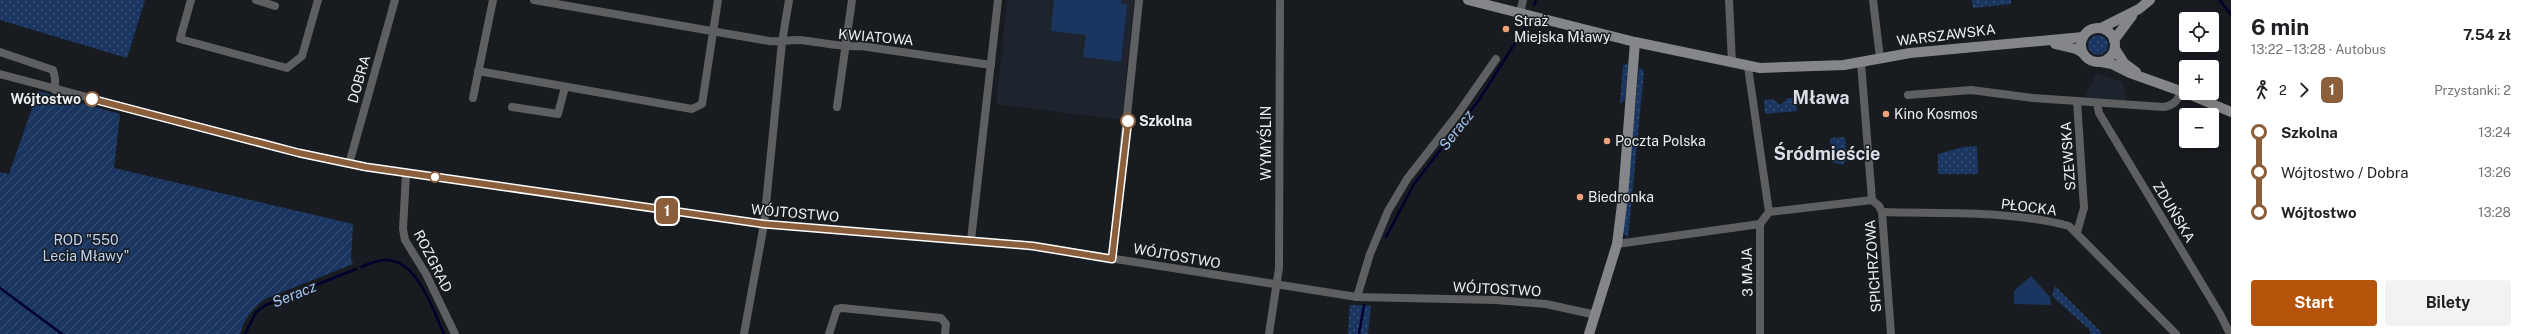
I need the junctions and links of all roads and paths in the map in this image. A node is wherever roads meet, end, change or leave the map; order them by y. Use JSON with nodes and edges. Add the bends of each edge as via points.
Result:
{"nodes":[{"id":1,"x":190,"y":0,"type":"edge"},
{"id":2,"x":256,"y":0,"type":"edge"},
{"id":3,"x":318,"y":0,"type":"edge"},
{"id":4,"x":395,"y":0,"type":"edge"},
{"id":5,"x":493,"y":0,"type":"edge"},
{"id":6,"x":534,"y":0,"type":"edge"},
{"id":7,"x":718,"y":0,"type":"edge"},
{"id":8,"x":789,"y":0,"type":"edge"},
{"id":9,"x":852,"y":0,"type":"edge"},
{"id":10,"x":998,"y":0,"type":"edge"},
{"id":11,"x":1139,"y":0,"type":"edge"},
{"id":12,"x":1280,"y":0,"type":"edge"},
{"id":13,"x":1468,"y":0,"type":"edge"},
{"id":14,"x":1523,"y":0,"type":"edge"},
{"id":15,"x":1729,"y":0,"type":"edge"},
{"id":16,"x":1873,"y":0,"type":"edge"},
{"id":17,"x":2150,"y":0,"type":"edge"},
{"id":18,"x":274,"y":6,"type":"dead end"},
{"id":19,"x":2139,"y":9,"type":"junction"},
{"id":20,"x":1520,"y":13,"type":"junction"},
{"id":21,"x":2101,"y":28,"type":"junction"},
{"id":22,"x":712,"y":31,"type":"junction"},
{"id":23,"x":2083,"y":37,"type":"junction"},
{"id":24,"x":2035,"y":41,"type":"junction"},
{"id":25,"x":782,"y":42,"type":"junction"},
{"id":26,"x":1635,"y":42,"type":"junction"},
{"id":27,"x":2115,"y":44,"type":"junction"},
{"id":28,"x":844,"y":48,"type":"junction"},
{"id":29,"x":0,"y":52,"type":"edge"},
{"id":30,"x":2083,"y":53,"type":"junction"},
{"id":31,"x":1880,"y":58,"type":"junction"},
{"id":32,"x":1496,"y":59,"type":"dead end"},
{"id":33,"x":2102,"y":62,"type":"junction"},
{"id":34,"x":1732,"y":63,"type":"junction"},
{"id":35,"x":1861,"y":63,"type":"junction"},
{"id":36,"x":991,"y":65,"type":"junction"},
{"id":37,"x":1748,"y":67,"type":"junction"},
{"id":38,"x":478,"y":72,"type":"junction"},
{"id":39,"x":0,"y":74,"type":"edge"},
{"id":40,"x":2142,"y":77,"type":"junction"},
{"id":41,"x":564,"y":87,"type":"junction"},
{"id":42,"x":55,"y":90,"type":"junction"},
{"id":43,"x":2179,"y":90,"type":"edge"},
{"id":44,"x":1908,"y":94,"type":"dead end"},
{"id":45,"x":472,"y":98,"type":"dead end"},
{"id":46,"x":2179,"y":99,"type":"edge"},
{"id":47,"x":2203,"y":100,"type":"edge"},
{"id":48,"x":2077,"y":101,"type":"junction"},
{"id":49,"x":2097,"y":103,"type":"junction"},
{"id":50,"x":512,"y":107,"type":"dead end"},
{"id":51,"x":837,"y":107,"type":"dead end"},
{"id":52,"x":2231,"y":112,"type":"edge"},
{"id":53,"x":349,"y":164,"type":"junction"},
{"id":54,"x":406,"y":173,"type":"junction"},
{"id":55,"x":1872,"y":200,"type":"junction"},
{"id":56,"x":1769,"y":212,"type":"junction"},
{"id":57,"x":1882,"y":212,"type":"junction"},
{"id":58,"x":764,"y":224,"type":"junction"},
{"id":59,"x":1760,"y":224,"type":"junction"},
{"id":60,"x":2077,"y":232,"type":"junction"},
{"id":61,"x":971,"y":240,"type":"junction"},
{"id":62,"x":1616,"y":244,"type":"junction"},
{"id":63,"x":1112,"y":259,"type":"junction"},
{"id":64,"x":1277,"y":286,"type":"junction"},
{"id":65,"x":1357,"y":297,"type":"junction"},
{"id":66,"x":1596,"y":315,"type":"junction"},
{"id":67,"x":455,"y":334,"type":"edge"},
{"id":68,"x":744,"y":334,"type":"edge"},
{"id":69,"x":829,"y":334,"type":"edge"},
{"id":70,"x":945,"y":334,"type":"edge"},
{"id":71,"x":1269,"y":334,"type":"edge"},
{"id":72,"x":1589,"y":334,"type":"edge"},
{"id":73,"x":1760,"y":334,"type":"edge"},
{"id":74,"x":1890,"y":334,"type":"edge"},
{"id":75,"x":2176,"y":334,"type":"edge"},
{"id":76,"x":2230,"y":334,"type":"edge"}],
"edges":[{"from":1,"to":3,"type":"street","via":[[180,39],[287,68],[302,56]]},
{"from":2,"to":18,"type":"street"},
{"from":4,"to":53,"type":"street","name":"DOBRA"},
{"from":5,"to":38,"type":"street"},
{"from":6,"to":22,"type":"street","name":"KWIATOWA"},
{"from":7,"to":22,"type":"street"},
{"from":8,"to":25,"type":"street"},
{"from":9,"to":28,"type":"street"},
{"from":10,"to":36,"type":"street"},
{"from":11,"to":63,"type":"street"},
{"from":12,"to":64,"type":"street","name":"WYMYŚLIN"},
{"from":13,"to":20,"type":"main road","name":"WARSZAWSKA"},
{"from":14,"to":20,"type":"street"},
{"from":15,"to":34,"type":"street"},
{"from":16,"to":31,"type":"street"},
{"from":17,"to":19,"type":"main road"},
{"from":19,"to":21,"type":"main road"},
{"from":19,"to":27,"type":"main road"},
{"from":20,"to":26,"type":"main road","name":"WARSZAWSKA"},
{"from":21,"to":23,"type":"main road","via":[[2088,31]]},
{"from":21,"to":27,"type":"main road","via":[[2110,32]]},
{"from":22,"to":25,"type":"street","name":"KWIATOWA"},
{"from":22,"to":41,"type":"street","via":[[702,104],[692,109]]},
{"from":23,"to":24,"type":"main road","name":"WARSZAWSKA"},
{"from":23,"to":30,"type":"main road"},
{"from":24,"to":30,"type":"main road","name":"WARSZAWSKA","via":[[2067,46]]},
{"from":24,"to":31,"type":"main road","name":"WARSZAWSKA","via":[[1910,52]]},
{"from":25,"to":28,"type":"street","name":"KWIATOWA","via":[[796,40]]},
{"from":25,"to":58,"type":"street"},
{"from":26,"to":34,"type":"main road","name":"WARSZAWSKA"},
{"from":26,"to":62,"type":"main road","via":[[1623,196]]},
{"from":27,"to":33,"type":"main road","via":[[2110,58]]},
{"from":27,"to":40,"type":"main road","via":[[2124,63]]},
{"from":28,"to":36,"type":"street","name":"KWIATOWA","via":[[861,46]]},
{"from":28,"to":51,"type":"street"},
{"from":29,"to":42,"type":"street","via":[[53,70]]},
{"from":30,"to":33,"type":"main road","via":[[2090,61]]},
{"from":31,"to":35,"type":"main road","name":"WARSZAWSKA"},
{"from":32,"to":65,"type":"street","via":[[1457,115],[1407,179],[1388,210],[1370,254]]},
{"from":33,"to":40,"type":"main road"},
{"from":34,"to":37,"type":"main road","name":"WARSZAWSKA"},
{"from":35,"to":37,"type":"main road","name":"WARSZAWSKA","via":[[1796,68]]},
{"from":35,"to":55,"type":"street"},
{"from":36,"to":61,"type":"street"},
{"from":37,"to":56,"type":"street"},
{"from":38,"to":41,"type":"street"},
{"from":38,"to":45,"type":"street"},
{"from":39,"to":42,"type":"street","name":"WÓJTOSTWO"},
{"from":40,"to":43,"type":"main road"},
{"from":41,"to":50,"type":"street","via":[[558,114]]},
{"from":42,"to":53,"type":"street","name":"WÓJTOSTWO"},
{"from":44,"to":48,"type":"street","via":[[1971,90]]},
{"from":46,"to":49,"type":"street","via":[[2172,105],[2164,106]]},
{"from":47,"to":52,"type":"main road"},
{"from":48,"to":49,"type":"street"},
{"from":48,"to":60,"type":"street","name":"SZEWSKA","via":[[2084,208]]},
{"from":49,"to":76,"type":"street","name":"ZDUŃSKA","via":[[2099,113]]},
{"from":53,"to":54,"type":"street","name":"WÓJTOSTWO"},
{"from":54,"to":58,"type":"street","name":"WÓJTOSTWO"},
{"from":54,"to":67,"type":"street","name":"ROZGRAD","via":[[403,229],[405,240],[426,274]]},
{"from":55,"to":56,"type":"street"},
{"from":55,"to":57,"type":"street","name":"SPICHRZOWA","via":[[1880,206]]},
{"from":56,"to":59,"type":"street"},
{"from":57,"to":60,"type":"street","name":"PŁOCKA","via":[[1984,215],[2052,222],[2069,226]]},
{"from":57,"to":74,"type":"street","name":"SPICHRZOWA"},
{"from":58,"to":61,"type":"street","name":"WÓJTOSTWO"},
{"from":58,"to":68,"type":"street"},
{"from":59,"to":62,"type":"street"},
{"from":59,"to":73,"type":"street","name":"3 MAJA"},
{"from":60,"to":75,"type":"street","name":"PŁOCKA"},
{"from":61,"to":63,"type":"street","name":"WÓJTOSTWO","via":[[1033,246]]},
{"from":62,"to":66,"type":"main road"},
{"from":63,"to":64,"type":"street","name":"WÓJTOSTWO"},
{"from":64,"to":65,"type":"street","name":"WÓJTOSTWO"},
{"from":64,"to":71,"type":"street","name":"WYMYŚLIN"},
{"from":65,"to":66,"type":"street","name":"WÓJTOSTWO","via":[[1496,300],[1546,304]]},
{"from":66,"to":72,"type":"main road"},
{"from":69,"to":70,"type":"street","via":[[834,314],[837,309],[842,308],[941,318],[946,324]]}]}
